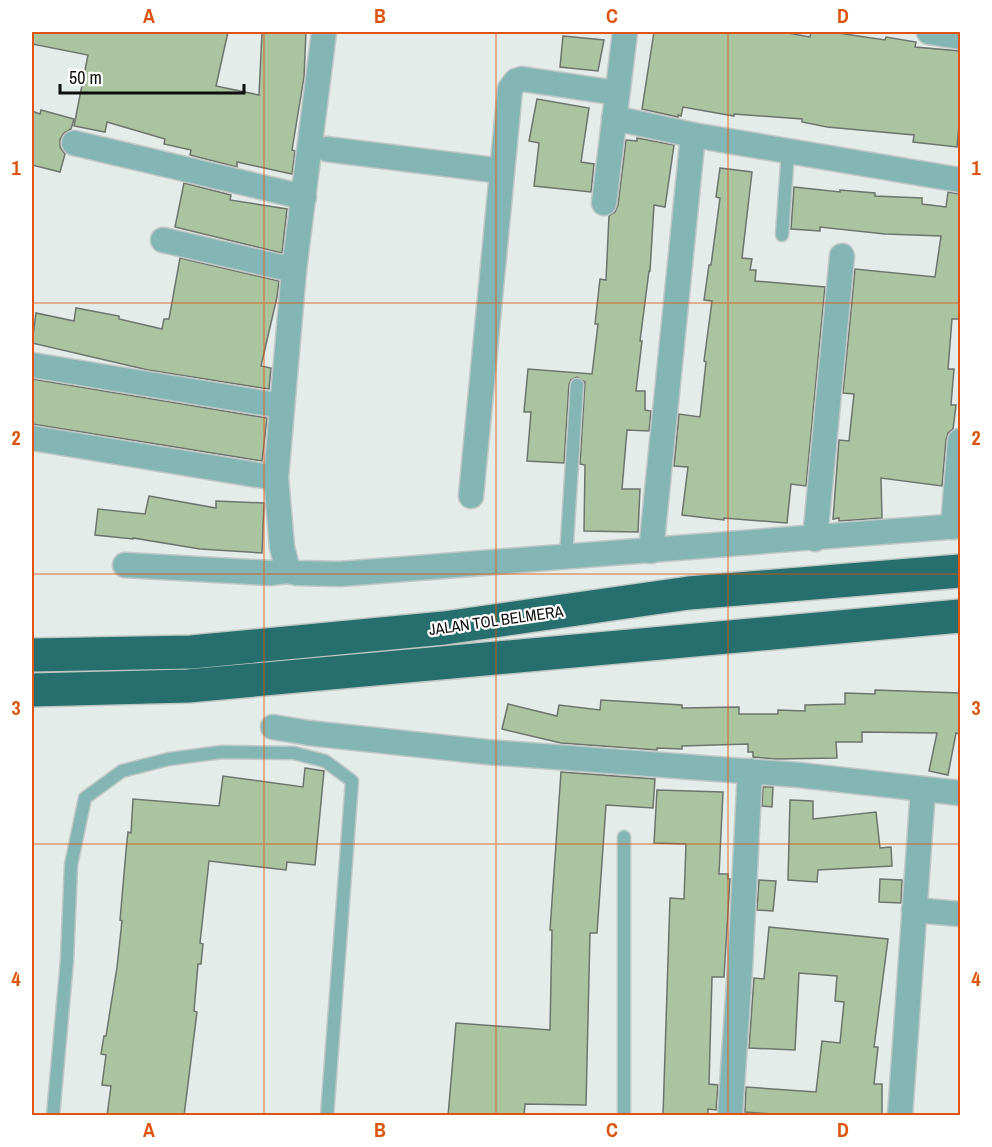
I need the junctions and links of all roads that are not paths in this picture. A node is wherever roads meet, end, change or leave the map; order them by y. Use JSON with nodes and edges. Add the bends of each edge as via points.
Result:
{"nodes":[{"id":1,"x":324,"y":32,"type":"edge"},
{"id":2,"x":625,"y":32,"type":"edge"},
{"id":3,"x":929,"y":32,"type":"edge"},
{"id":4,"x":960,"y":37,"type":"edge"},
{"id":5,"x":617,"y":93,"type":"junction"},
{"id":6,"x":614,"y":118,"type":"junction"},
{"id":7,"x":693,"y":135,"type":"junction"},
{"id":8,"x":75,"y":144,"type":"dead end"},
{"id":9,"x":326,"y":149,"type":"dead end"},
{"id":10,"x":788,"y":151,"type":"junction"},
{"id":11,"x":502,"y":171,"type":"junction"},
{"id":12,"x":960,"y":176,"type":"edge"},
{"id":13,"x":304,"y":197,"type":"junction"},
{"id":14,"x":604,"y":203,"type":"dead end"},
{"id":15,"x":782,"y":235,"type":"dead end"},
{"id":16,"x":163,"y":240,"type":"dead end"},
{"id":17,"x":842,"y":256,"type":"dead end"},
{"id":18,"x":294,"y":270,"type":"junction"},
{"id":19,"x":32,"y":365,"type":"edge"},
{"id":20,"x":577,"y":385,"type":"dead end"},
{"id":21,"x":282,"y":406,"type":"junction"},
{"id":22,"x":32,"y":438,"type":"edge"},
{"id":23,"x":960,"y":441,"type":"edge"},
{"id":24,"x":276,"y":478,"type":"junction"},
{"id":25,"x":471,"y":496,"type":"dead end"},
{"id":26,"x":957,"y":527,"type":"edge"},
{"id":27,"x":815,"y":539,"type":"junction"},
{"id":28,"x":651,"y":551,"type":"junction"},
{"id":29,"x":566,"y":557,"type":"junction"},
{"id":30,"x":125,"y":565,"type":"dead end"},
{"id":31,"x":288,"y":571,"type":"junction"},
{"id":32,"x":960,"y":571,"type":"edge"},
{"id":33,"x":960,"y":616,"type":"edge"},
{"id":34,"x":32,"y":655,"type":"edge"},
{"id":35,"x":32,"y":690,"type":"edge"},
{"id":36,"x":273,"y":727,"type":"dead end"},
{"id":37,"x":750,"y":771,"type":"junction"},
{"id":38,"x":923,"y":789,"type":"junction"},
{"id":39,"x":960,"y":793,"type":"edge"},
{"id":40,"x":624,"y":837,"type":"dead end"},
{"id":41,"x":914,"y":910,"type":"junction"},
{"id":42,"x":960,"y":914,"type":"edge"},
{"id":43,"x":53,"y":1116,"type":"edge"},
{"id":44,"x":327,"y":1116,"type":"edge"},
{"id":45,"x":624,"y":1116,"type":"edge"},
{"id":46,"x":730,"y":1116,"type":"edge"},
{"id":47,"x":900,"y":1116,"type":"edge"}],
"edges":[{"from":1,"to":13,"type":"street"},
{"from":2,"to":5,"type":"street"},
{"from":3,"to":4,"type":"street"},
{"from":5,"to":6,"type":"street"},
{"from":5,"to":11,"type":"street","via":[[516,81],[510,89]]},
{"from":6,"to":7,"type":"street"},
{"from":6,"to":14,"type":"street"},
{"from":7,"to":10,"type":"street"},
{"from":7,"to":28,"type":"street"},
{"from":8,"to":13,"type":"street"},
{"from":9,"to":11,"type":"street"},
{"from":10,"to":12,"type":"street"},
{"from":10,"to":15,"type":"lane"},
{"from":11,"to":25,"type":"street"},
{"from":13,"to":18,"type":"street"},
{"from":16,"to":18,"type":"street"},
{"from":17,"to":27,"type":"street"},
{"from":18,"to":21,"type":"street"},
{"from":19,"to":21,"type":"street"},
{"from":20,"to":29,"type":"lane"},
{"from":21,"to":24,"type":"street"},
{"from":22,"to":24,"type":"street"},
{"from":23,"to":26,"type":"street"},
{"from":24,"to":31,"type":"street"},
{"from":26,"to":27,"type":"street"},
{"from":27,"to":28,"type":"street"},
{"from":28,"to":29,"type":"street"},
{"from":29,"to":31,"type":"street","via":[[340,574]]},
{"from":30,"to":31,"type":"street"},
{"from":32,"to":34,"type":"highway","name":"JALAN TOL BELMERA","via":[[689,593],[444,628],[191,652]]},
{"from":33,"to":35,"type":"highway","name":"JALAN TOL BELMERA","via":[[188,686]]},
{"from":36,"to":37,"type":"street","via":[[487,752]]},
{"from":37,"to":38,"type":"street"},
{"from":37,"to":46,"type":"street"},
{"from":38,"to":39,"type":"street"},
{"from":38,"to":41,"type":"street"},
{"from":40,"to":45,"type":"lane"},
{"from":41,"to":42,"type":"street"},
{"from":41,"to":47,"type":"street"},
{"from":43,"to":44,"type":"lane","via":[[71,865],[85,798],[122,771],[169,759],[222,752],[294,753],[325,761],[352,782]]}]}
